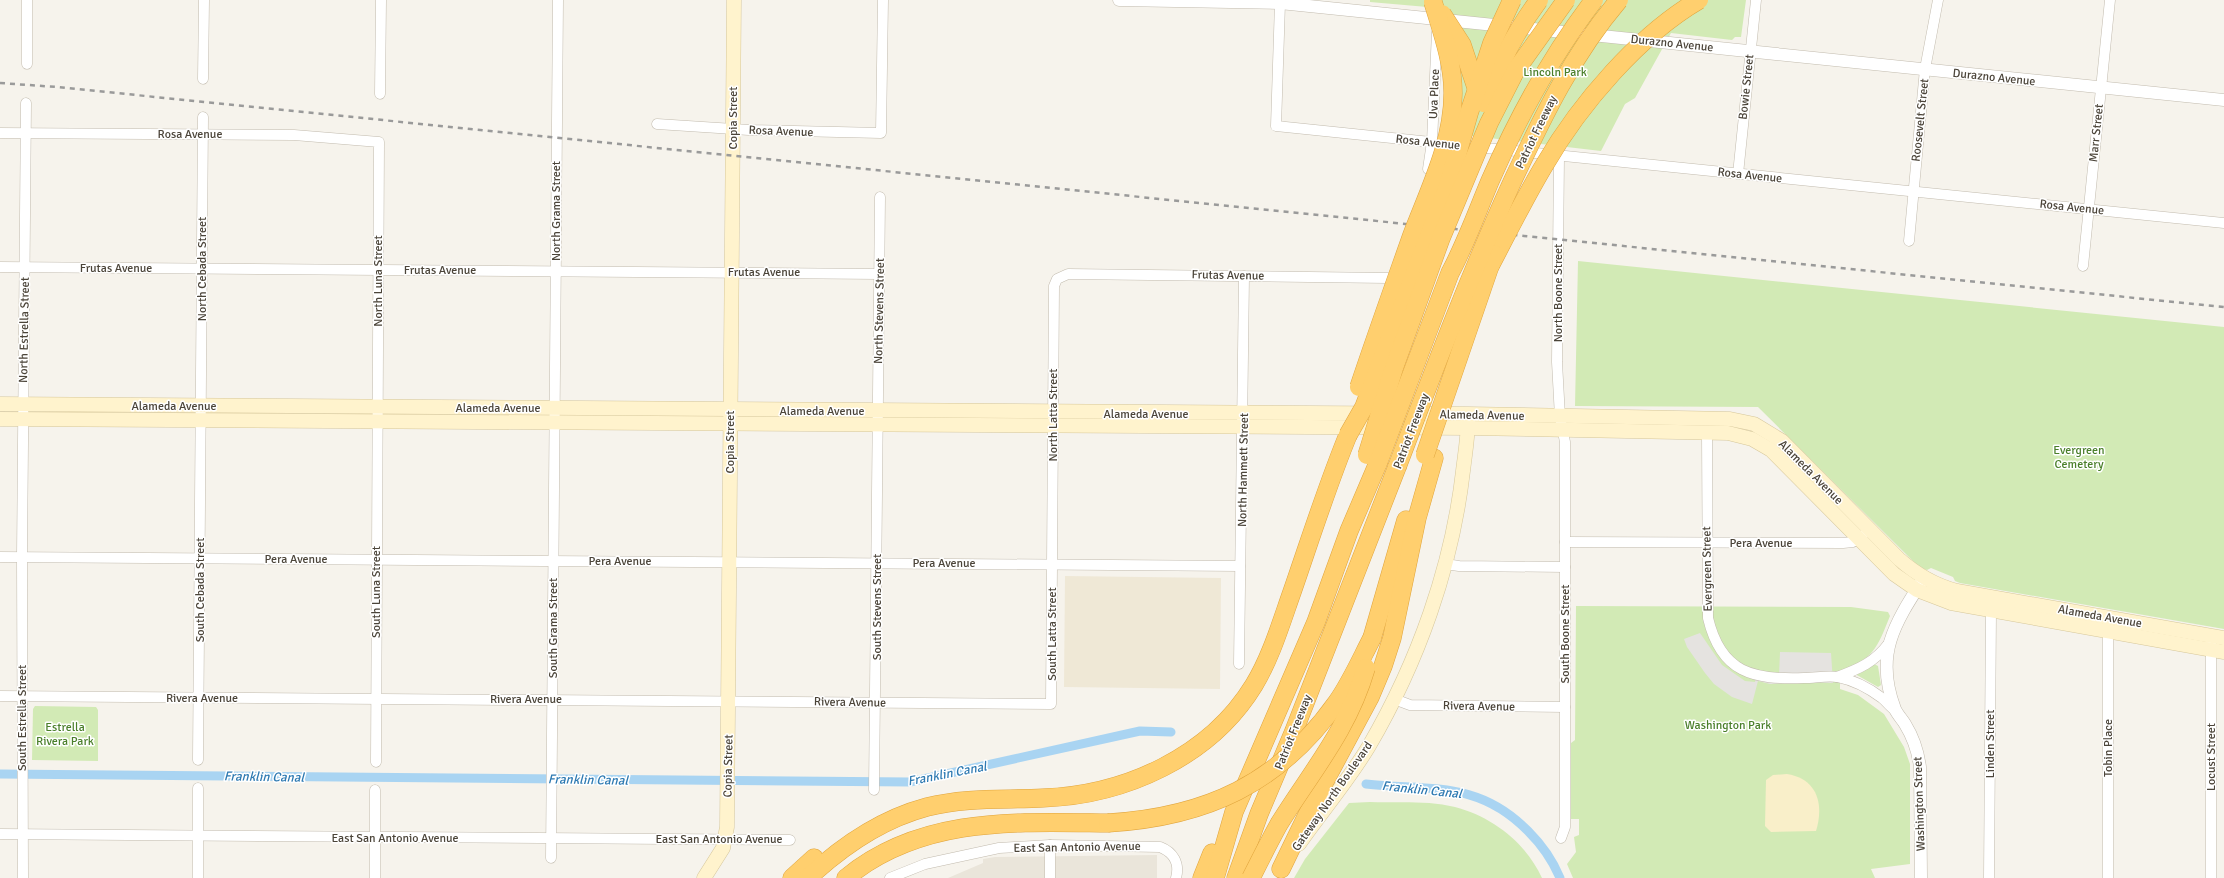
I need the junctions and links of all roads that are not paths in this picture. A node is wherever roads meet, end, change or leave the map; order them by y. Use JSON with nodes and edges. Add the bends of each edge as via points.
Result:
{"nodes":[{"id":1,"x":27,"y":0,"type":"edge"},
{"id":2,"x":204,"y":0,"type":"edge"},
{"id":3,"x":381,"y":0,"type":"edge"},
{"id":4,"x":558,"y":0,"type":"edge"},
{"id":5,"x":734,"y":0,"type":"edge"},
{"id":6,"x":883,"y":0,"type":"edge"},
{"id":7,"x":1119,"y":0,"type":"edge"},
{"id":8,"x":1512,"y":0,"type":"edge"},
{"id":9,"x":1539,"y":0,"type":"edge"},
{"id":10,"x":1566,"y":0,"type":"edge"},
{"id":11,"x":1594,"y":0,"type":"edge"},
{"id":12,"x":1619,"y":0,"type":"edge"},
{"id":13,"x":1699,"y":0,"type":"edge"},
{"id":14,"x":1756,"y":0,"type":"edge"},
{"id":15,"x":1938,"y":0,"type":"edge"},
{"id":16,"x":2110,"y":0,"type":"edge"},
{"id":17,"x":1432,"y":1,"type":"edge"},
{"id":18,"x":1280,"y":3,"type":"junction"},
{"id":19,"x":1437,"y":19,"type":"junction"},
{"id":20,"x":1750,"y":51,"type":"junction"},
{"id":21,"x":27,"y":64,"type":"dead end"},
{"id":22,"x":1925,"y":69,"type":"junction"},
{"id":23,"x":203,"y":79,"type":"dead end"},
{"id":24,"x":2101,"y":88,"type":"junction"},
{"id":25,"x":380,"y":94,"type":"dead end"},
{"id":26,"x":2224,"y":100,"type":"edge"},
{"id":27,"x":26,"y":103,"type":"dead end"},
{"id":28,"x":203,"y":118,"type":"dead end"},
{"id":29,"x":657,"y":124,"type":"dead end"},
{"id":30,"x":733,"y":129,"type":"junction"},
{"id":31,"x":0,"y":132,"type":"edge"},
{"id":32,"x":26,"y":133,"type":"junction"},
{"id":33,"x":203,"y":134,"type":"junction"},
{"id":34,"x":379,"y":142,"type":"joint"},
{"id":35,"x":1432,"y":142,"type":"junction"},
{"id":36,"x":1559,"y":156,"type":"junction"},
{"id":37,"x":1524,"y":158,"type":"junction"},
{"id":38,"x":1428,"y":169,"type":"dead end"},
{"id":39,"x":1738,"y":174,"type":"junction"},
{"id":40,"x":1448,"y":186,"type":"junction"},
{"id":41,"x":1530,"y":189,"type":"junction"},
{"id":42,"x":1914,"y":192,"type":"junction"},
{"id":43,"x":880,"y":197,"type":"dead end"},
{"id":44,"x":2088,"y":209,"type":"junction"},
{"id":45,"x":2224,"y":223,"type":"edge"},
{"id":46,"x":1909,"y":241,"type":"dead end"},
{"id":47,"x":1490,"y":266,"type":"junction"},
{"id":48,"x":2083,"y":266,"type":"dead end"},
{"id":49,"x":0,"y":267,"type":"edge"},
{"id":50,"x":25,"y":267,"type":"junction"},
{"id":51,"x":202,"y":269,"type":"junction"},
{"id":52,"x":379,"y":269,"type":"junction"},
{"id":53,"x":555,"y":271,"type":"junction"},
{"id":54,"x":732,"y":272,"type":"junction"},
{"id":55,"x":1450,"y":273,"type":"junction"},
{"id":56,"x":879,"y":274,"type":"junction"},
{"id":57,"x":1068,"y":274,"type":"joint"},
{"id":58,"x":1244,"y":276,"type":"junction"},
{"id":59,"x":1388,"y":278,"type":"dead end"},
{"id":60,"x":0,"y":404,"type":"edge"},
{"id":61,"x":24,"y":405,"type":"junction"},
{"id":62,"x":201,"y":413,"type":"junction"},
{"id":63,"x":378,"y":414,"type":"junction"},
{"id":64,"x":554,"y":415,"type":"junction"},
{"id":65,"x":730,"y":417,"type":"junction"},
{"id":66,"x":876,"y":418,"type":"junction"},
{"id":67,"x":0,"y":419,"type":"edge"},
{"id":68,"x":24,"y":419,"type":"junction"},
{"id":69,"x":1052,"y":419,"type":"junction"},
{"id":70,"x":1243,"y":420,"type":"junction"},
{"id":71,"x":1468,"y":421,"type":"junction"},
{"id":72,"x":1562,"y":424,"type":"junction"},
{"id":73,"x":1707,"y":432,"type":"junction"},
{"id":74,"x":1348,"y":435,"type":"junction"},
{"id":75,"x":1430,"y":456,"type":"junction"},
{"id":76,"x":1372,"y":459,"type":"junction"},
{"id":77,"x":1863,"y":534,"type":"junction"},
{"id":78,"x":1566,"y":542,"type":"junction"},
{"id":79,"x":1707,"y":543,"type":"junction"},
{"id":80,"x":0,"y":557,"type":"edge"},
{"id":81,"x":22,"y":557,"type":"junction"},
{"id":82,"x":200,"y":558,"type":"junction"},
{"id":83,"x":376,"y":560,"type":"junction"},
{"id":84,"x":554,"y":561,"type":"junction"},
{"id":85,"x":730,"y":562,"type":"junction"},
{"id":86,"x":877,"y":563,"type":"junction"},
{"id":87,"x":1052,"y":564,"type":"junction"},
{"id":88,"x":1445,"y":564,"type":"junction"},
{"id":89,"x":1240,"y":566,"type":"junction"},
{"id":90,"x":1565,"y":567,"type":"junction"},
{"id":91,"x":1920,"y":584,"type":"junction"},
{"id":92,"x":1991,"y":611,"type":"junction"},
{"id":93,"x":2108,"y":624,"type":"junction"},
{"id":94,"x":1372,"y":638,"type":"junction"},
{"id":95,"x":1889,"y":642,"type":"junction"},
{"id":96,"x":2217,"y":644,"type":"edge"},
{"id":97,"x":1238,"y":664,"type":"dead end"},
{"id":98,"x":1837,"y":677,"type":"junction"},
{"id":99,"x":0,"y":696,"type":"edge"},
{"id":100,"x":22,"y":696,"type":"junction"},
{"id":101,"x":199,"y":698,"type":"junction"},
{"id":102,"x":375,"y":698,"type":"junction"},
{"id":103,"x":1394,"y":699,"type":"junction"},
{"id":104,"x":552,"y":700,"type":"junction"},
{"id":105,"x":729,"y":701,"type":"junction"},
{"id":106,"x":876,"y":703,"type":"junction"},
{"id":107,"x":1052,"y":704,"type":"joint"},
{"id":108,"x":1565,"y":707,"type":"junction"},
{"id":109,"x":1895,"y":710,"type":"junction"},
{"id":110,"x":1294,"y":731,"type":"junction"},
{"id":111,"x":198,"y":760,"type":"dead end"},
{"id":112,"x":376,"y":762,"type":"dead end"},
{"id":113,"x":198,"y":788,"type":"dead end"},
{"id":114,"x":375,"y":790,"type":"dead end"},
{"id":115,"x":874,"y":790,"type":"dead end"},
{"id":116,"x":1234,"y":812,"type":"junction"},
{"id":117,"x":903,"y":817,"type":"junction"},
{"id":118,"x":0,"y":834,"type":"edge"},
{"id":119,"x":22,"y":834,"type":"junction"},
{"id":120,"x":199,"y":836,"type":"junction"},
{"id":121,"x":375,"y":837,"type":"junction"},
{"id":122,"x":1561,"y":838,"type":"dead end"},
{"id":123,"x":551,"y":839,"type":"junction"},
{"id":124,"x":726,"y":839,"type":"junction"},
{"id":125,"x":790,"y":840,"type":"dead end"},
{"id":126,"x":1050,"y":845,"type":"junction"},
{"id":127,"x":550,"y":858,"type":"dead end"},
{"id":128,"x":1279,"y":874,"type":"edge"},
{"id":129,"x":23,"y":878,"type":"edge"},
{"id":130,"x":198,"y":878,"type":"edge"},
{"id":131,"x":375,"y":878,"type":"edge"},
{"id":132,"x":704,"y":878,"type":"edge"},
{"id":133,"x":792,"y":878,"type":"edge"},
{"id":134,"x":808,"y":878,"type":"edge"},
{"id":135,"x":846,"y":878,"type":"edge"},
{"id":136,"x":890,"y":878,"type":"edge"},
{"id":137,"x":1050,"y":878,"type":"edge"},
{"id":138,"x":1176,"y":878,"type":"edge"},
{"id":139,"x":1202,"y":878,"type":"edge"},
{"id":140,"x":1215,"y":878,"type":"edge"},
{"id":141,"x":1236,"y":878,"type":"edge"},
{"id":142,"x":1251,"y":878,"type":"edge"},
{"id":143,"x":1258,"y":878,"type":"edge"},
{"id":144,"x":1921,"y":878,"type":"edge"},
{"id":145,"x":1989,"y":878,"type":"edge"},
{"id":146,"x":2108,"y":878,"type":"edge"},
{"id":147,"x":2211,"y":878,"type":"edge"}],
"edges":[{"from":1,"to":21,"type":"street"},
{"from":2,"to":23,"type":"street"},
{"from":3,"to":25,"type":"street"},
{"from":4,"to":53,"type":"street","name":"North Grama Street"},
{"from":5,"to":30,"type":"main road","name":"Copia Street"},
{"from":6,"to":30,"type":"street","name":"Rosa Avenue","via":[[882,133]]},
{"from":7,"to":18,"type":"street","name":"Durazno Avenue"},
{"from":8,"to":40,"type":"highway","bridge":true,"via":[[1492,43]]},
{"from":9,"to":40,"type":"highway","bridge":true,"via":[[1523,22],[1497,68],[1462,160]]},
{"from":10,"to":76,"type":"highway","bridge":true,"via":[[1516,70],[1489,123],[1441,238],[1394,368]]},
{"from":11,"to":55,"type":"highway","name":"Patriot Freeway","bridge":true,"via":[[1528,102]]},
{"from":12,"to":37,"type":"highway","name":"Patriot Freeway","bridge":true,"via":[[1561,82]]},
{"from":13,"to":41,"type":"highway","bridge":true,"via":[[1684,9],[1627,57],[1570,127]]},
{"from":14,"to":20,"type":"street","name":"Bowie Street"},
{"from":15,"to":22,"type":"street","name":"Roosevelt Street"},
{"from":16,"to":24,"type":"street","name":"Marr Street"},
{"from":17,"to":55,"type":"highway","bridge":true,"via":[[1462,45],[1479,96],[1480,156],[1476,183]]},
{"from":17,"to":74,"type":"highway","bridge":true,"via":[[1451,66],[1453,95],[1449,130],[1382,317],[1354,404]]},
{"from":18,"to":19,"type":"street","name":"Durazno Avenue"},
{"from":18,"to":35,"type":"street","name":"Rosa Avenue","via":[[1276,126]]},
{"from":19,"to":20,"type":"street","name":"Durazno Avenue"},
{"from":19,"to":35,"type":"street","name":"Uva Place"},
{"from":20,"to":22,"type":"street","name":"Durazno Avenue"},
{"from":20,"to":39,"type":"street","name":"Bowie Street"},
{"from":22,"to":24,"type":"street","name":"Durazno Avenue"},
{"from":22,"to":42,"type":"street","name":"Roosevelt Street"},
{"from":24,"to":26,"type":"street","name":"Durazno Avenue"},
{"from":24,"to":44,"type":"street","name":"Marr Street"},
{"from":27,"to":32,"type":"street","name":"North Estrella Street"},
{"from":28,"to":33,"type":"street","name":"North Cebada Street"},
{"from":29,"to":30,"type":"street","name":"Rosa Avenue"},
{"from":30,"to":54,"type":"main road","name":"Copia Street"},
{"from":31,"to":32,"type":"street","name":"Rosa Avenue"},
{"from":32,"to":33,"type":"street","name":"Rosa Avenue"},
{"from":32,"to":50,"type":"street","name":"North Estrella Street"},
{"from":33,"to":34,"type":"street","name":"Rosa Avenue","via":[[294,135]]},
{"from":33,"to":51,"type":"street","name":"North Cebada Street"},
{"from":34,"to":52,"type":"street","name":"North Luna Street"},
{"from":35,"to":36,"type":"street","name":"Rosa Avenue"},
{"from":35,"to":38,"type":"street","name":"Uva Place"},
{"from":36,"to":39,"type":"street","name":"Rosa Avenue"},
{"from":36,"to":72,"type":"street","name":"North Boone Street","via":[[1557,362]]},
{"from":37,"to":47,"type":"highway","bridge":true,"via":[[1518,186]]},
{"from":37,"to":110,"type":"highway","name":"Patriot Freeway","bridge":true,"via":[[1478,257]]},
{"from":39,"to":42,"type":"street","name":"Rosa Avenue"},
{"from":40,"to":74,"type":"highway","bridge":true,"via":[[1367,399]]},
{"from":41,"to":47,"type":"highway","bridge":true},
{"from":41,"to":75,"type":"highway","bridge":true,"via":[[1525,209],[1510,241]]},
{"from":42,"to":44,"type":"street","name":"Rosa Avenue"},
{"from":42,"to":46,"type":"street","name":"Roosevelt Street"},
{"from":43,"to":56,"type":"street","name":"North Stevens Street"},
{"from":44,"to":45,"type":"street","name":"Rosa Avenue"},
{"from":44,"to":48,"type":"street","name":"Marr Street"},
{"from":47,"to":75,"type":"highway","bridge":true},
{"from":49,"to":50,"type":"street","name":"Frutas Avenue"},
{"from":50,"to":51,"type":"street","name":"Frutas Avenue"},
{"from":50,"to":61,"type":"street","name":"North Estrella Street"},
{"from":51,"to":52,"type":"street","name":"Frutas Avenue"},
{"from":51,"to":62,"type":"street","name":"North Cebada Street"},
{"from":52,"to":53,"type":"street","name":"Frutas Avenue"},
{"from":52,"to":63,"type":"street","name":"North Luna Street"},
{"from":53,"to":54,"type":"street","name":"Frutas Avenue"},
{"from":53,"to":64,"type":"street","name":"North Grama Street"},
{"from":54,"to":56,"type":"street","name":"Frutas Avenue"},
{"from":54,"to":65,"type":"main road","name":"Copia Street"},
{"from":55,"to":76,"type":"highway","name":"Patriot Freeway","bridge":true},
{"from":56,"to":66,"type":"street","name":"North Stevens Street"},
{"from":57,"to":58,"type":"street","name":"Frutas Avenue"},
{"from":57,"to":69,"type":"street","name":"North Latta Street","via":[[1057,279],[1054,286]]},
{"from":58,"to":59,"type":"street","name":"Frutas Avenue"},
{"from":58,"to":70,"type":"street","name":"North Hammett Street"},
{"from":60,"to":61,"type":"main road","name":"Alameda Avenue"},
{"from":61,"to":62,"type":"main road","name":"Alameda Avenue"},
{"from":61,"to":68,"type":"street","name":"North Estrella Street"},
{"from":62,"to":63,"type":"main road","name":"Alameda Avenue"},
{"from":62,"to":68,"type":"main road","name":"Alameda Avenue"},
{"from":62,"to":82,"type":"street","name":"South Cebada Street"},
{"from":63,"to":64,"type":"main road","name":"Alameda Avenue"},
{"from":63,"to":83,"type":"street","name":"South Luna Street"},
{"from":64,"to":65,"type":"main road","name":"Alameda Avenue"},
{"from":64,"to":84,"type":"street","name":"South Grama Street"},
{"from":65,"to":66,"type":"main road","name":"Alameda Avenue"},
{"from":65,"to":85,"type":"main road","name":"Copia Street"},
{"from":66,"to":69,"type":"main road","name":"Alameda Avenue"},
{"from":66,"to":86,"type":"street","name":"South Stevens Street"},
{"from":67,"to":68,"type":"main road","name":"Alameda Avenue"},
{"from":68,"to":81,"type":"street","name":"North Estrella Street"},
{"from":69,"to":70,"type":"main road","name":"Alameda Avenue"},
{"from":69,"to":87,"type":"street","name":"North Latta Street"},
{"from":70,"to":71,"type":"main road","name":"Alameda Avenue"},
{"from":70,"to":89,"type":"street","name":"North Hammett Street"},
{"from":71,"to":72,"type":"main road","name":"Alameda Avenue"},
{"from":71,"to":88,"type":"main road","name":"Gateway North Boulevard","via":[[1461,488]]},
{"from":72,"to":73,"type":"main road","name":"Alameda Avenue"},
{"from":72,"to":77,"type":"main road","name":"Alameda Avenue","via":[[1723,418],[1754,424],[1785,444]]},
{"from":72,"to":78,"type":"street","name":"South Boone Street"},
{"from":73,"to":77,"type":"main road","name":"Alameda Avenue","via":[[1745,436],[1766,447]]},
{"from":73,"to":79,"type":"street","name":"Evergreen Street"},
{"from":74,"to":117,"type":"highway","via":[[1260,675],[1228,720],[1210,737],[1160,768],[1123,785],[1069,796],[964,800],[926,807]]},
{"from":75,"to":94,"type":"highway"},
{"from":75,"to":128,"type":"highway","via":[[1384,666]]},
{"from":76,"to":116,"type":"highway","name":"Patriot Freeway","via":[[1316,622]]},
{"from":77,"to":79,"type":"street","name":"Pera Avenue","via":[[1853,542],[1842,543]]},
{"from":77,"to":91,"type":"main road","name":"Alameda Avenue","via":[[1894,574]]},
{"from":78,"to":79,"type":"street","name":"Pera Avenue"},
{"from":78,"to":90,"type":"street","name":"South Boone Street"},
{"from":79,"to":98,"type":"street","name":"Evergreen Street","via":[[1708,618],[1715,641],[1730,660],[1754,676],[1770,679]]},
{"from":80,"to":81,"type":"street","name":"Pera Avenue"},
{"from":81,"to":82,"type":"street","name":"Pera Avenue"},
{"from":81,"to":100,"type":"street","name":"South Estrella Street"},
{"from":82,"to":83,"type":"street","name":"Pera Avenue"},
{"from":82,"to":101,"type":"street","name":"South Cebada Street"},
{"from":83,"to":84,"type":"street","name":"Pera Avenue"},
{"from":83,"to":102,"type":"street","name":"South Luna Street"},
{"from":84,"to":85,"type":"street","name":"Pera Avenue"},
{"from":84,"to":104,"type":"street","name":"South Grama Street"},
{"from":85,"to":86,"type":"street","name":"Pera Avenue"},
{"from":85,"to":105,"type":"main road","name":"Copia Street"},
{"from":86,"to":87,"type":"street","name":"Pera Avenue"},
{"from":86,"to":106,"type":"street","name":"South Stevens Street"},
{"from":87,"to":89,"type":"street","name":"Pera Avenue"},
{"from":87,"to":107,"type":"street","name":"South Latta Street"},
{"from":88,"to":90,"type":"street"},
{"from":88,"to":103,"type":"main road","name":"Gateway North Boulevard","via":[[1429,614]]},
{"from":89,"to":97,"type":"street","name":"North Hammett Street"},
{"from":90,"to":108,"type":"street","name":"South Boone Street"},
{"from":91,"to":92,"type":"main road","name":"Alameda Avenue","via":[[1939,600]]},
{"from":91,"to":93,"type":"main road","name":"Alameda Avenue"},
{"from":91,"to":95,"type":"street","name":"Washington Street","via":[[1895,626]]},
{"from":92,"to":93,"type":"main road","name":"Alameda Avenue"},
{"from":92,"to":145,"type":"street","name":"Linden Street"},
{"from":93,"to":96,"type":"main road","name":"Alameda Avenue"},
{"from":93,"to":146,"type":"street","name":"Tobin Place"},
{"from":94,"to":135,"type":"highway","bridge":true,"via":[[1338,701],[1314,731],[1272,770],[1231,795],[1183,813],[1158,818],[1108,823],[994,824],[948,830],[894,848]]},
{"from":94,"to":142,"type":"highway","bridge":true,"via":[[1366,669],[1338,736],[1279,824]]},
{"from":95,"to":98,"type":"street","name":"Evergreen Street","via":[[1878,657],[1854,671]]},
{"from":95,"to":109,"type":"street","name":"Washington Street","via":[[1886,672]]},
{"from":96,"to":147,"type":"street","name":"Locust Street"},
{"from":98,"to":109,"type":"street","name":"Evergreen Street","via":[[1868,689]]},
{"from":99,"to":100,"type":"street","name":"Rivera Avenue"},
{"from":100,"to":101,"type":"street","name":"Rivera Avenue"},
{"from":100,"to":119,"type":"street","name":"South Estrella Street"},
{"from":101,"to":102,"type":"street","name":"Rivera Avenue"},
{"from":101,"to":111,"type":"street","name":"South Cebada Street"},
{"from":102,"to":104,"type":"street","name":"Rivera Avenue"},
{"from":102,"to":112,"type":"street","name":"South Luna Street"},
{"from":103,"to":108,"type":"street","name":"Rivera Avenue","via":[[1410,705]]},
{"from":103,"to":128,"type":"main road","name":"Gateway North Boulevard","via":[[1351,774]]},
{"from":104,"to":105,"type":"street","name":"Rivera Avenue"},
{"from":104,"to":123,"type":"street","name":"South Grama Street"},
{"from":105,"to":106,"type":"street","name":"Rivera Avenue"},
{"from":105,"to":124,"type":"main road","name":"Copia Street"},
{"from":106,"to":107,"type":"street","name":"Rivera Avenue"},
{"from":106,"to":115,"type":"street","name":"South Stevens Street"},
{"from":108,"to":122,"type":"street","name":"South Boone Street","via":[[1565,827]]},
{"from":109,"to":144,"type":"street","name":"Washington Street","via":[[1914,740],[1920,767]]},
{"from":110,"to":141,"type":"highway","name":"Patriot Freeway","via":[[1259,814]]},
{"from":110,"to":143,"type":"highway","via":[[1267,832]]},
{"from":113,"to":120,"type":"street"},
{"from":114,"to":121,"type":"street"},
{"from":116,"to":139,"type":"highway","via":[[1217,840]]},
{"from":116,"to":140,"type":"highway","name":"Patriot Freeway"},
{"from":117,"to":133,"type":"highway","via":[[884,818],[861,825],[831,844]]},
{"from":117,"to":134,"type":"highway","via":[[856,840]]},
{"from":118,"to":119,"type":"street","name":"East San Antonio Avenue"},
{"from":119,"to":120,"type":"street","name":"East San Antonio Avenue"},
{"from":119,"to":129,"type":"street","name":"South Estrella Street"},
{"from":120,"to":121,"type":"street","name":"East San Antonio Avenue"},
{"from":120,"to":130,"type":"street"},
{"from":121,"to":123,"type":"street","name":"East San Antonio Avenue"},
{"from":121,"to":131,"type":"street"},
{"from":123,"to":124,"type":"street","name":"East San Antonio Avenue"},
{"from":123,"to":127,"type":"street","name":"South Grama Street"},
{"from":124,"to":125,"type":"street","name":"East San Antonio Avenue"},
{"from":124,"to":132,"type":"main road","name":"Copia Street"},
{"from":126,"to":136,"type":"street","name":"East San Antonio Avenue","via":[[985,850],[925,864]]},
{"from":126,"to":137,"type":"street"},
{"from":126,"to":138,"type":"street","name":"East San Antonio Avenue","via":[[1153,846],[1168,850],[1176,863]]}]}
